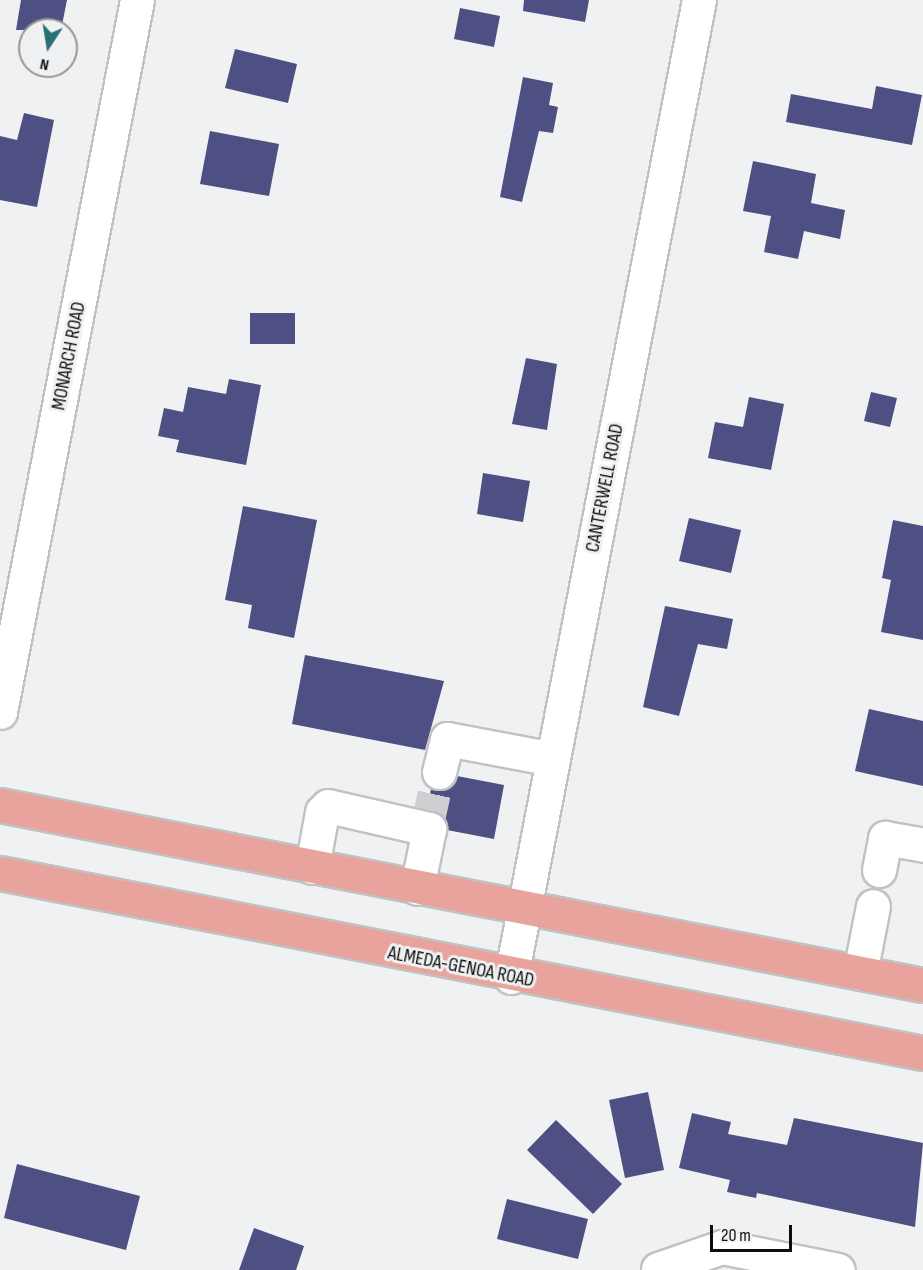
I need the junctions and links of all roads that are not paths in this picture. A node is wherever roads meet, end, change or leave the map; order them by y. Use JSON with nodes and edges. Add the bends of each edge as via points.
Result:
{"nodes":[{"id":1,"x":137,"y":0,"type":"edge"},
{"id":2,"x":699,"y":0,"type":"edge"},
{"id":3,"x":7,"y":634,"type":"edge"},
{"id":4,"x":0,"y":712,"type":"edge"},
{"id":5,"x":553,"y":759,"type":"junction"},
{"id":6,"x":439,"y":772,"type":"tunnel mouth"},
{"id":7,"x":0,"y":805,"type":"edge"},
{"id":8,"x":923,"y":845,"type":"edge"},
{"id":9,"x":312,"y":867,"type":"junction"},
{"id":10,"x":879,"y":870,"type":"dead end"},
{"id":11,"x":0,"y":873,"type":"edge"},
{"id":12,"x":417,"y":888,"type":"junction"},
{"id":13,"x":873,"y":906,"type":"dead end"},
{"id":14,"x":524,"y":909,"type":"junction"},
{"id":15,"x":860,"y":973,"type":"junction"},
{"id":16,"x":511,"y":977,"type":"junction"},
{"id":17,"x":923,"y":985,"type":"edge"},
{"id":18,"x":923,"y":1053,"type":"edge"},
{"id":19,"x":658,"y":1269,"type":"edge"},
{"id":20,"x":838,"y":1270,"type":"edge"}],
"edges":[{"from":1,"to":3,"type":"street","name":"MONARCH ROAD"},
{"from":2,"to":5,"type":"street","name":"CANTERWELL ROAD"},
{"from":3,"to":4,"type":"street","name":"MONARCH ROAD"},
{"from":5,"to":6,"type":"street","via":[[447,739]]},
{"from":5,"to":14,"type":"street","name":"CANTERWELL ROAD"},
{"from":7,"to":9,"type":"main road"},
{"from":8,"to":10,"type":"street","via":[[885,838]]},
{"from":9,"to":12,"type":"main road"},
{"from":9,"to":12,"type":"street","via":[[322,812],[328,807],[427,827]]},
{"from":11,"to":16,"type":"main road","name":"ALMEDA-GENOA ROAD"},
{"from":12,"to":14,"type":"main road"},
{"from":13,"to":15,"type":"street"},
{"from":14,"to":15,"type":"main road"},
{"from":14,"to":16,"type":"street","name":"CANTERWELL ROAD"},
{"from":15,"to":17,"type":"main road"},
{"from":16,"to":18,"type":"main road","name":"ALMEDA-GENOA ROAD"},
{"from":19,"to":20,"type":"street","via":[[722,1247]]}]}
